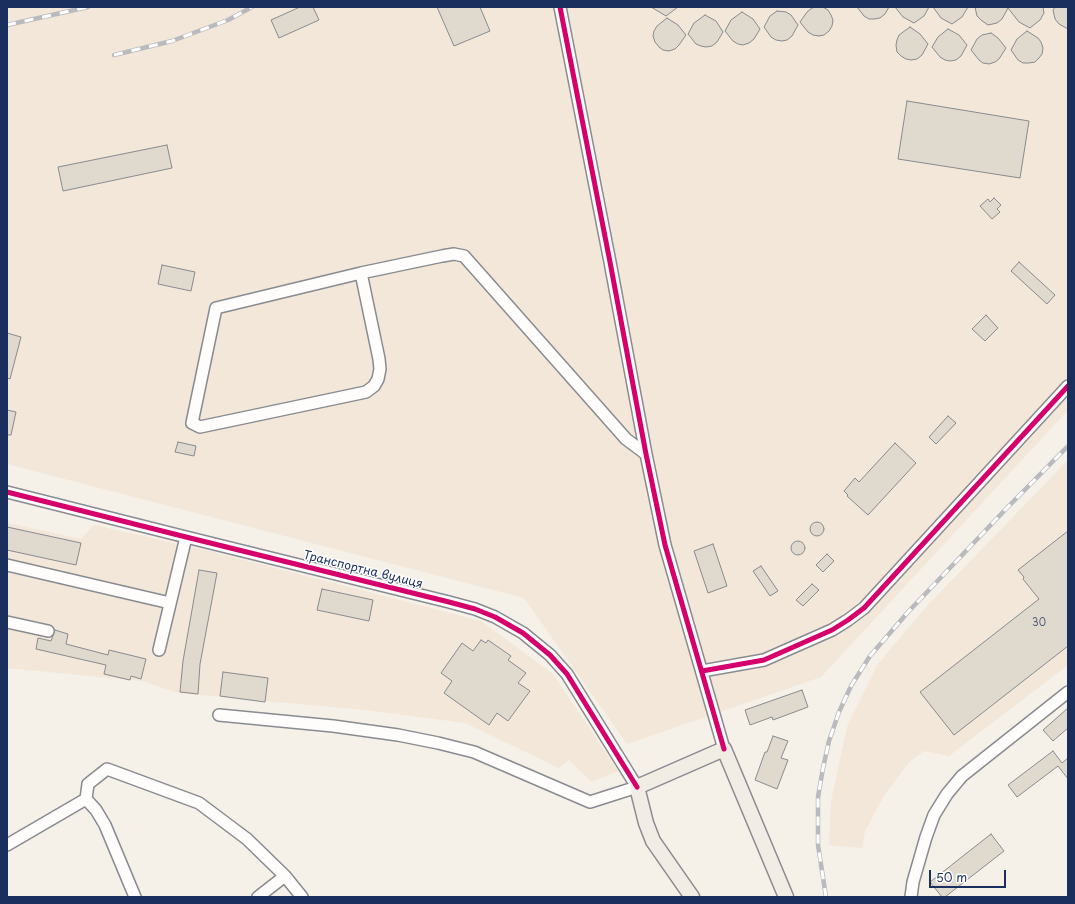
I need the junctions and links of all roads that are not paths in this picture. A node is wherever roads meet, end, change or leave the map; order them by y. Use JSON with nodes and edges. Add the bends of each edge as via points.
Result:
{"nodes":[{"id":1,"x":560,"y":7,"type":"edge"},
{"id":2,"x":361,"y":273,"type":"junction"},
{"id":3,"x":1068,"y":386,"type":"edge"},
{"id":4,"x":646,"y":454,"type":"junction"},
{"id":5,"x":7,"y":492,"type":"edge"},
{"id":6,"x":186,"y":537,"type":"junction"},
{"id":7,"x":7,"y":565,"type":"edge"},
{"id":8,"x":170,"y":603,"type":"junction"},
{"id":9,"x":7,"y":622,"type":"edge"},
{"id":10,"x":48,"y":631,"type":"dead end"},
{"id":11,"x":159,"y":650,"type":"dead end"},
{"id":12,"x":702,"y":671,"type":"junction"},
{"id":13,"x":1068,"y":692,"type":"edge"},
{"id":14,"x":219,"y":715,"type":"dead end"},
{"id":15,"x":724,"y":749,"type":"junction"},
{"id":16,"x":637,"y":787,"type":"junction"},
{"id":17,"x":86,"y":799,"type":"junction"},
{"id":18,"x":7,"y":845,"type":"edge"},
{"id":19,"x":285,"y":876,"type":"junction"},
{"id":20,"x":135,"y":897,"type":"edge"},
{"id":21,"x":258,"y":897,"type":"edge"},
{"id":22,"x":302,"y":897,"type":"edge"},
{"id":23,"x":692,"y":897,"type":"edge"},
{"id":24,"x":786,"y":897,"type":"edge"},
{"id":25,"x":911,"y":897,"type":"edge"}],
"edges":[{"from":1,"to":4,"type":"street"},
{"from":2,"to":2,"type":"street","via":[[216,308],[192,422],[200,427],[366,392],[374,386],[380,369],[379,359]]},
{"from":2,"to":4,"type":"street","via":[[454,254],[464,256],[626,439]]},
{"from":3,"to":12,"type":"street","via":[[864,608],[832,630],[764,660]]},
{"from":4,"to":12,"type":"street","via":[[665,545]]},
{"from":5,"to":6,"type":"street","name":"Транспортна вулиця"},
{"from":6,"to":8,"type":"street"},
{"from":6,"to":16,"type":"street","name":"Транспортна вулиця","via":[[496,616],[529,637],[567,674]]},
{"from":7,"to":8,"type":"street"},
{"from":8,"to":11,"type":"street"},
{"from":9,"to":10,"type":"street"},
{"from":12,"to":15,"type":"street"},
{"from":13,"to":25,"type":"street","via":[[962,776],[947,794],[934,815],[926,837]]},
{"from":14,"to":16,"type":"street","via":[[333,726],[438,743],[474,752],[590,802]]},
{"from":15,"to":16,"type":"main road"},
{"from":15,"to":24,"type":"main road"},
{"from":16,"to":23,"type":"main road","via":[[652,841]]},
{"from":17,"to":18,"type":"street"},
{"from":17,"to":19,"type":"street","via":[[88,784],[106,769],[199,803],[247,839]]},
{"from":17,"to":20,"type":"street","via":[[105,825]]},
{"from":19,"to":21,"type":"street"},
{"from":19,"to":22,"type":"street"}]}
